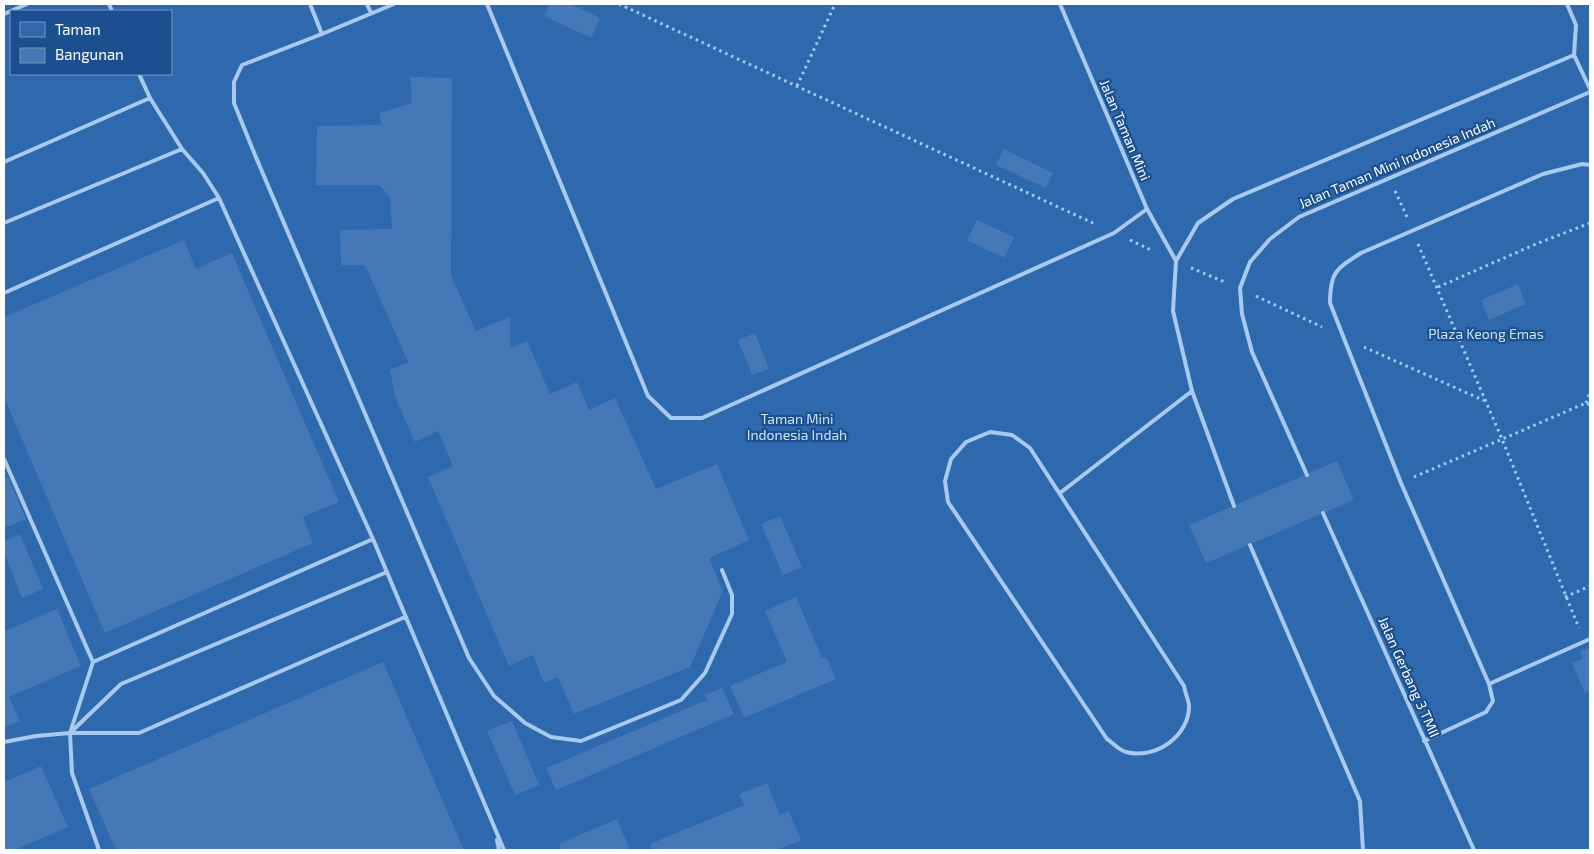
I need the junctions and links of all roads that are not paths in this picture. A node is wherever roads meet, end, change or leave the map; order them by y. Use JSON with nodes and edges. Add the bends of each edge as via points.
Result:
{"nodes":[{"id":1,"x":27,"y":4,"type":"edge"},
{"id":2,"x":310,"y":4,"type":"edge"},
{"id":3,"x":367,"y":4,"type":"edge"},
{"id":4,"x":394,"y":4,"type":"edge"},
{"id":5,"x":487,"y":4,"type":"edge"},
{"id":6,"x":1060,"y":4,"type":"edge"},
{"id":7,"x":1567,"y":4,"type":"edge"},
{"id":8,"x":13,"y":10,"type":"edge"},
{"id":9,"x":371,"y":13,"type":"junction"},
{"id":10,"x":322,"y":34,"type":"junction"},
{"id":11,"x":1574,"y":55,"type":"junction"},
{"id":12,"x":139,"y":75,"type":"edge"},
{"id":13,"x":1590,"y":91,"type":"edge"},
{"id":14,"x":150,"y":98,"type":"junction"},
{"id":15,"x":182,"y":149,"type":"junction"},
{"id":16,"x":4,"y":162,"type":"edge"},
{"id":17,"x":1590,"y":165,"type":"edge"},
{"id":18,"x":219,"y":198,"type":"junction"},
{"id":19,"x":1147,"y":209,"type":"junction"},
{"id":20,"x":4,"y":223,"type":"edge"},
{"id":21,"x":1176,"y":261,"type":"junction"},
{"id":22,"x":4,"y":293,"type":"edge"},
{"id":23,"x":1192,"y":391,"type":"junction"},
{"id":24,"x":4,"y":459,"type":"edge"},
{"id":25,"x":1307,"y":474,"type":"dead end"},
{"id":26,"x":1060,"y":493,"type":"junction"},
{"id":27,"x":1234,"y":506,"type":"dead end"},
{"id":28,"x":1323,"y":513,"type":"dead end"},
{"id":29,"x":373,"y":539,"type":"junction"},
{"id":30,"x":1250,"y":544,"type":"dead end"},
{"id":31,"x":722,"y":570,"type":"dead end"},
{"id":32,"x":387,"y":572,"type":"junction"},
{"id":33,"x":406,"y":617,"type":"junction"},
{"id":34,"x":1590,"y":639,"type":"edge"},
{"id":35,"x":93,"y":662,"type":"junction"},
{"id":36,"x":1489,"y":684,"type":"junction"},
{"id":37,"x":70,"y":733,"type":"junction"},
{"id":38,"x":1424,"y":740,"type":"junction"},
{"id":39,"x":4,"y":742,"type":"edge"},
{"id":40,"x":496,"y":833,"type":"junction"},
{"id":41,"x":99,"y":850,"type":"edge"},
{"id":42,"x":499,"y":850,"type":"edge"},
{"id":43,"x":504,"y":850,"type":"edge"},
{"id":44,"x":1363,"y":850,"type":"edge"},
{"id":45,"x":1474,"y":850,"type":"edge"}],
"edges":[{"from":1,"to":8,"type":"lane"},
{"from":2,"to":10,"type":"lane"},
{"from":3,"to":9,"type":"lane"},
{"from":4,"to":9,"type":"lane"},
{"from":5,"to":19,"type":"lane","via":[[648,396],[671,418],[702,418],[1114,233]]},
{"from":6,"to":19,"type":"lane","name":"Jalan Taman Mini"},
{"from":7,"to":11,"type":"lane","via":[[1576,24]]},
{"from":9,"to":10,"type":"lane"},
{"from":10,"to":31,"type":"lane","via":[[242,64],[234,82],[234,103],[466,649],[494,696],[525,723],[551,737],[581,741],[681,700],[705,673],[732,614],[732,595]]},
{"from":11,"to":13,"type":"lane"},
{"from":11,"to":21,"type":"lane","via":[[1233,199],[1198,223]]},
{"from":12,"to":14,"type":"lane"},
{"from":13,"to":25,"type":"lane","name":"Jalan Taman Mini Indonesia Indah","via":[[1299,217],[1270,239],[1250,262],[1240,288],[1242,314],[1252,352]]},
{"from":14,"to":15,"type":"lane"},
{"from":14,"to":16,"type":"lane"},
{"from":15,"to":18,"type":"lane"},
{"from":15,"to":20,"type":"lane"},
{"from":17,"to":36,"type":"lane","via":[[1543,174],[1361,253],[1338,268],[1330,286],[1330,303],[1401,483]]},
{"from":18,"to":22,"type":"lane"},
{"from":18,"to":29,"type":"lane"},
{"from":19,"to":21,"type":"lane","name":"Jalan Taman Mini"},
{"from":21,"to":23,"type":"lane","via":[[1172,311]]},
{"from":23,"to":26,"type":"lane"},
{"from":23,"to":27,"type":"lane"},
{"from":24,"to":35,"type":"lane"},
{"from":26,"to":26,"type":"lane","via":[[1030,448],[1012,435],[990,432],[966,442],[951,459],[945,481],[948,502],[1107,739],[1125,752],[1146,754],[1168,745],[1185,726],[1189,705],[1184,686]]},
{"from":28,"to":38,"type":"lane","name":"Jalan Gerbang 3 TMII"},
{"from":29,"to":32,"type":"lane"},
{"from":29,"to":35,"type":"lane"},
{"from":30,"to":44,"type":"lane","via":[[1360,801]]},
{"from":32,"to":33,"type":"lane"},
{"from":32,"to":37,"type":"lane","via":[[121,684]]},
{"from":33,"to":37,"type":"lane","via":[[139,732]]},
{"from":33,"to":40,"type":"lane"},
{"from":34,"to":36,"type":"lane"},
{"from":35,"to":37,"type":"lane"},
{"from":36,"to":38,"type":"lane","via":[[1493,702],[1486,712]]},
{"from":37,"to":39,"type":"lane"},
{"from":37,"to":41,"type":"lane","via":[[72,773]]},
{"from":38,"to":45,"type":"lane","name":"Jalan Gerbang 3 TMII"},
{"from":40,"to":42,"type":"lane"},
{"from":40,"to":43,"type":"lane"}]}
